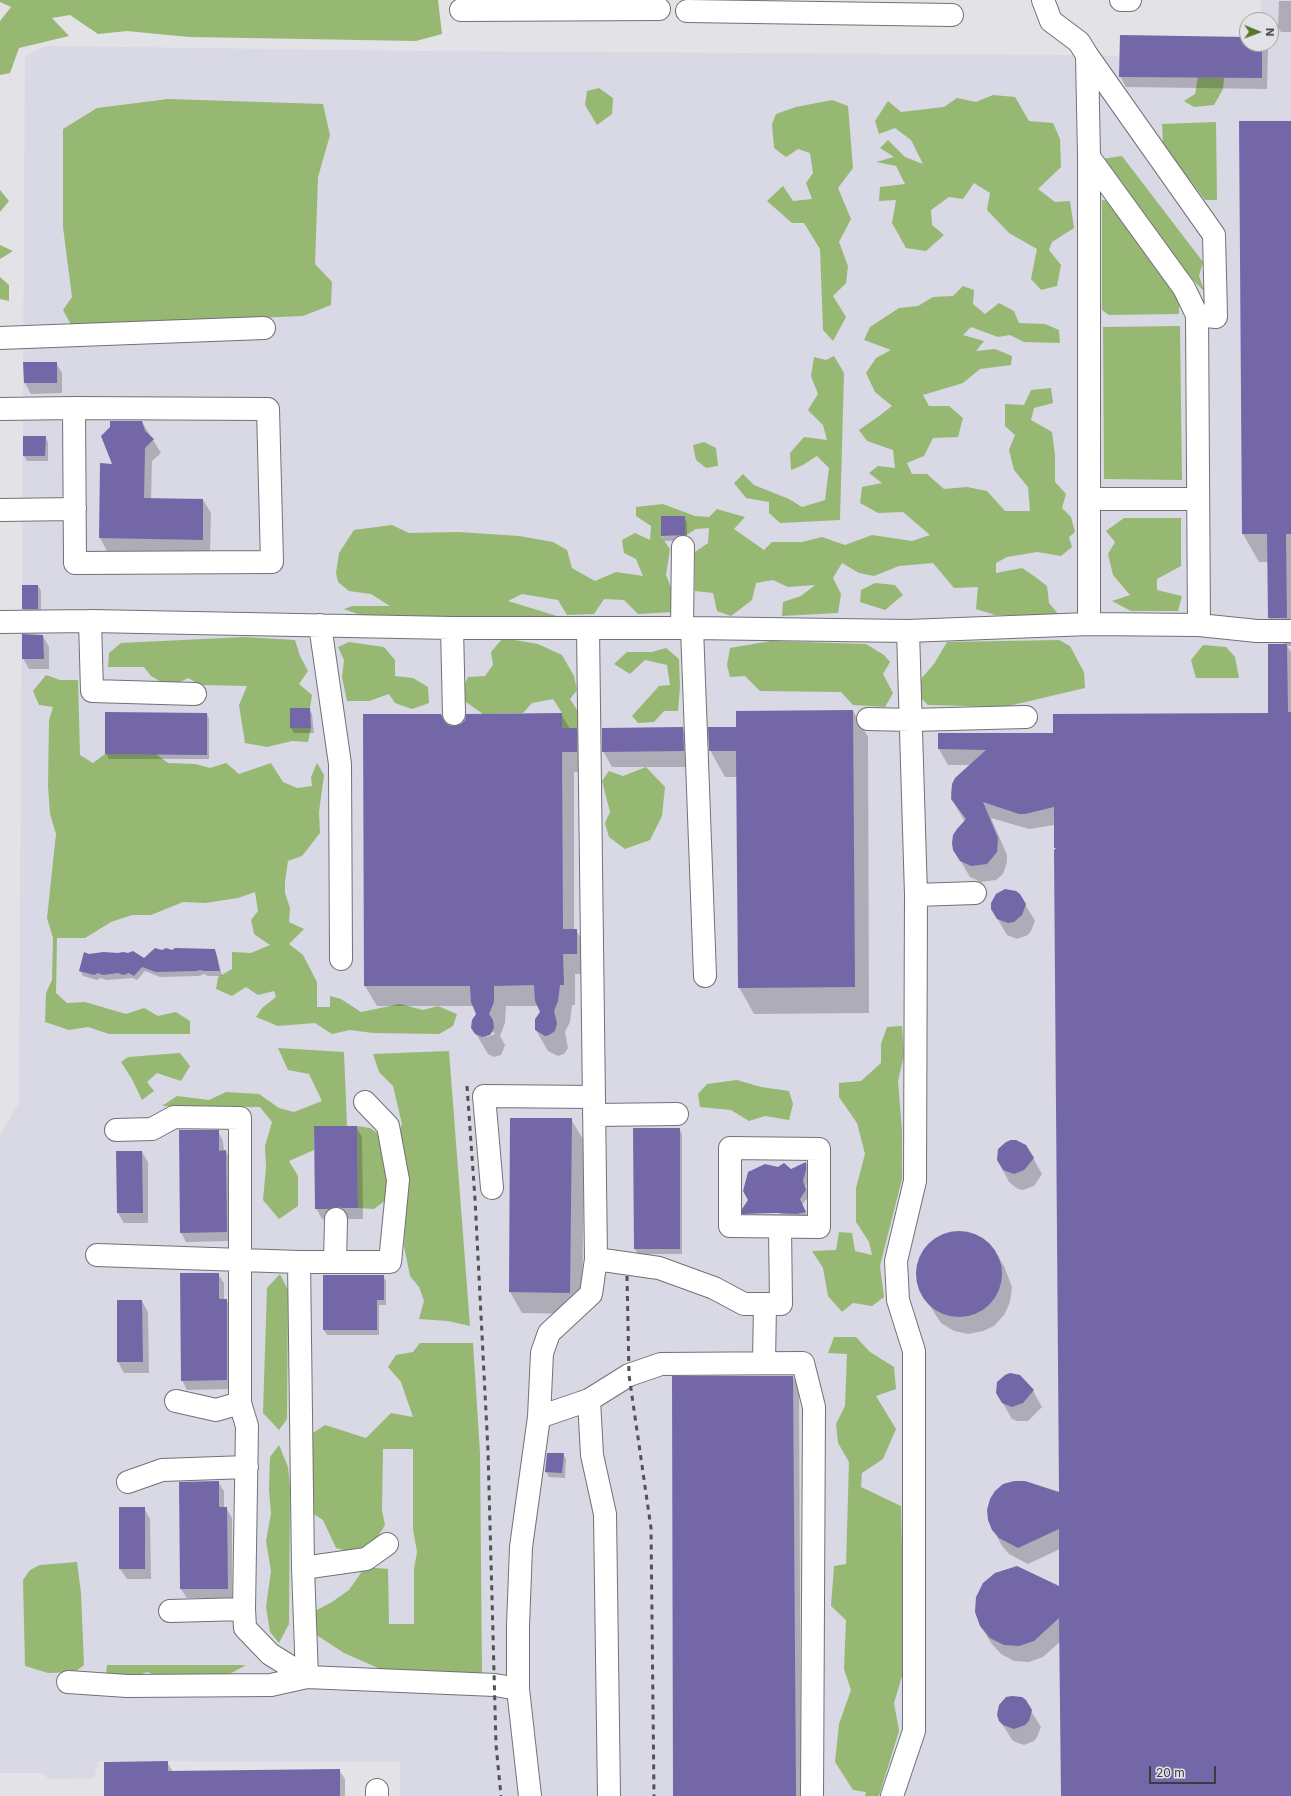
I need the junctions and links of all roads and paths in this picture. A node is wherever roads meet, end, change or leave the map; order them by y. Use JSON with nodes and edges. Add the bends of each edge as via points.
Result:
{"nodes":[{"id":1,"x":1043,"y":0,"type":"edge"},
{"id":2,"x":1121,"y":0,"type":"edge"},
{"id":3,"x":1130,"y":0,"type":"edge"},
{"id":4,"x":560,"y":5,"type":"edge"},
{"id":5,"x":776,"y":6,"type":"edge"},
{"id":6,"x":659,"y":9,"type":"dead end"},
{"id":7,"x":461,"y":10,"type":"dead end"},
{"id":8,"x":687,"y":11,"type":"dead end"},
{"id":9,"x":952,"y":14,"type":"dead end"},
{"id":10,"x":1087,"y":55,"type":"junction"},
{"id":11,"x":1089,"y":157,"type":"junction"},
{"id":12,"x":1197,"y":315,"type":"junction"},
{"id":13,"x":264,"y":328,"type":"dead end"},
{"id":14,"x":0,"y":338,"type":"edge"},
{"id":15,"x":74,"y":408,"type":"junction"},
{"id":16,"x":0,"y":409,"type":"edge"},
{"id":17,"x":1089,"y":499,"type":"junction"},
{"id":18,"x":1198,"y":499,"type":"junction"},
{"id":19,"x":75,"y":509,"type":"junction"},
{"id":20,"x":0,"y":510,"type":"edge"},
{"id":21,"x":683,"y":547,"type":"dead end"},
{"id":22,"x":90,"y":621,"type":"junction"},
{"id":23,"x":0,"y":622,"type":"edge"},
{"id":24,"x":1089,"y":624,"type":"junction"},
{"id":25,"x":320,"y":625,"type":"junction"},
{"id":26,"x":1199,"y":625,"type":"junction"},
{"id":27,"x":452,"y":628,"type":"junction"},
{"id":28,"x":588,"y":628,"type":"junction"},
{"id":29,"x":687,"y":628,"type":"junction"},
{"id":30,"x":908,"y":631,"type":"junction"},
{"id":31,"x":1291,"y":631,"type":"edge"},
{"id":32,"x":195,"y":694,"type":"dead end"},
{"id":33,"x":454,"y":714,"type":"dead end"},
{"id":34,"x":1026,"y":717,"type":"dead end"},
{"id":35,"x":868,"y":719,"type":"dead end"},
{"id":36,"x":911,"y":720,"type":"junction"},
{"id":37,"x":975,"y":893,"type":"dead end"},
{"id":38,"x":916,"y":895,"type":"junction"},
{"id":39,"x":341,"y":959,"type":"dead end"},
{"id":40,"x":705,"y":976,"type":"dead end"},
{"id":41,"x":365,"y":1102,"type":"dead end"},
{"id":42,"x":594,"y":1106,"type":"junction"},
{"id":43,"x":677,"y":1114,"type":"dead end"},
{"id":44,"x":116,"y":1130,"type":"dead end"},
{"id":45,"x":492,"y":1188,"type":"dead end"},
{"id":46,"x":336,"y":1220,"type":"dead end"},
{"id":47,"x":780,"y":1226,"type":"junction"},
{"id":48,"x":97,"y":1255,"type":"dead end"},
{"id":49,"x":240,"y":1259,"type":"junction"},
{"id":50,"x":596,"y":1259,"type":"junction"},
{"id":51,"x":299,"y":1262,"type":"junction"},
{"id":52,"x":335,"y":1262,"type":"junction"},
{"id":53,"x":765,"y":1304,"type":"junction"},
{"id":54,"x":764,"y":1363,"type":"junction"},
{"id":55,"x":589,"y":1400,"type":"junction"},
{"id":56,"x":176,"y":1401,"type":"dead end"},
{"id":57,"x":240,"y":1403,"type":"junction"},
{"id":58,"x":539,"y":1417,"type":"junction"},
{"id":59,"x":247,"y":1467,"type":"junction"},
{"id":60,"x":128,"y":1482,"type":"dead end"},
{"id":61,"x":387,"y":1544,"type":"dead end"},
{"id":62,"x":303,"y":1568,"type":"junction"},
{"id":63,"x":244,"y":1609,"type":"junction"},
{"id":64,"x":170,"y":1611,"type":"dead end"},
{"id":65,"x":307,"y":1678,"type":"junction"},
{"id":66,"x":68,"y":1682,"type":"dead end"},
{"id":67,"x":518,"y":1689,"type":"junction"},
{"id":68,"x":530,"y":1796,"type":"edge"},
{"id":69,"x":609,"y":1796,"type":"edge"},
{"id":70,"x":812,"y":1796,"type":"edge"},
{"id":71,"x":892,"y":1796,"type":"edge"}],
"edges":[{"from":1,"to":10,"type":"lane","via":[[1051,21],[1079,42]]},
{"from":2,"to":3,"type":"lane"},
{"from":4,"to":6,"type":"lane"},
{"from":4,"to":7,"type":"lane"},
{"from":5,"to":8,"type":"lane"},
{"from":5,"to":9,"type":"lane"},
{"from":10,"to":11,"type":"lane"},
{"from":10,"to":12,"type":"lane","via":[[1214,236],[1216,316]]},
{"from":11,"to":12,"type":"lane","via":[[1184,288]]},
{"from":11,"to":17,"type":"lane"},
{"from":12,"to":18,"type":"lane"},
{"from":13,"to":14,"type":"lane"},
{"from":15,"to":16,"type":"lane"},
{"from":15,"to":19,"type":"lane"},
{"from":15,"to":19,"type":"lane","via":[[268,409],[272,562],[75,563]]},
{"from":17,"to":18,"type":"lane"},
{"from":17,"to":24,"type":"lane"},
{"from":18,"to":26,"type":"lane"},
{"from":19,"to":20,"type":"lane"},
{"from":21,"to":29,"type":"lane"},
{"from":22,"to":23,"type":"lane"},
{"from":22,"to":25,"type":"lane"},
{"from":22,"to":32,"type":"lane","via":[[92,691]]},
{"from":24,"to":26,"type":"lane"},
{"from":24,"to":30,"type":"lane"},
{"from":25,"to":27,"type":"lane"},
{"from":25,"to":39,"type":"lane","via":[[340,764]]},
{"from":26,"to":31,"type":"lane","via":[[1258,631]]},
{"from":27,"to":28,"type":"lane"},
{"from":27,"to":33,"type":"lane"},
{"from":28,"to":29,"type":"lane"},
{"from":28,"to":42,"type":"lane"},
{"from":29,"to":30,"type":"lane"},
{"from":29,"to":40,"type":"lane"},
{"from":30,"to":36,"type":"lane"},
{"from":34,"to":36,"type":"lane"},
{"from":35,"to":36,"type":"lane"},
{"from":36,"to":38,"type":"lane"},
{"from":37,"to":38,"type":"lane"},
{"from":38,"to":71,"type":"lane","via":[[915,1181],[896,1261],[898,1300],[914,1351],[914,1731]]},
{"from":41,"to":52,"type":"lane","via":[[388,1126],[398,1180],[390,1262]]},
{"from":42,"to":43,"type":"lane"},
{"from":42,"to":45,"type":"lane","via":[[484,1096]]},
{"from":42,"to":50,"type":"lane"},
{"from":44,"to":49,"type":"lane","via":[[152,1129],[174,1117],[240,1118]]},
{"from":46,"to":52,"type":"lane"},
{"from":47,"to":47,"type":"lane","via":[[730,1226],[730,1148],[819,1149],[819,1227]]},
{"from":47,"to":53,"type":"lane","via":[[781,1304]]},
{"from":48,"to":49,"type":"lane"},
{"from":49,"to":51,"type":"lane"},
{"from":49,"to":57,"type":"lane"},
{"from":50,"to":53,"type":"lane","via":[[659,1268],[714,1288],[744,1304]]},
{"from":50,"to":58,"type":"lane","via":[[591,1294],[549,1333],[542,1353]]},
{"from":51,"to":52,"type":"lane"},
{"from":51,"to":62,"type":"lane"},
{"from":53,"to":54,"type":"lane"},
{"from":54,"to":55,"type":"lane","via":[[661,1364],[629,1375]]},
{"from":54,"to":70,"type":"lane","via":[[803,1363],[814,1407]]},
{"from":55,"to":58,"type":"lane"},
{"from":55,"to":69,"type":"lane","via":[[592,1455],[605,1514]]},
{"from":56,"to":57,"type":"lane","via":[[216,1410]]},
{"from":57,"to":59,"type":"lane","via":[[248,1426]]},
{"from":58,"to":67,"type":"lane","via":[[521,1547]]},
{"from":59,"to":60,"type":"lane","via":[[162,1470]]},
{"from":59,"to":63,"type":"lane"},
{"from":61,"to":62,"type":"lane","via":[[366,1558]]},
{"from":62,"to":65,"type":"lane"},
{"from":63,"to":64,"type":"lane"},
{"from":63,"to":65,"type":"lane","via":[[245,1628],[270,1654]]},
{"from":65,"to":66,"type":"lane","via":[[271,1685],[127,1686]]},
{"from":65,"to":67,"type":"lane","via":[[494,1685]]},
{"from":67,"to":68,"type":"lane"}]}
